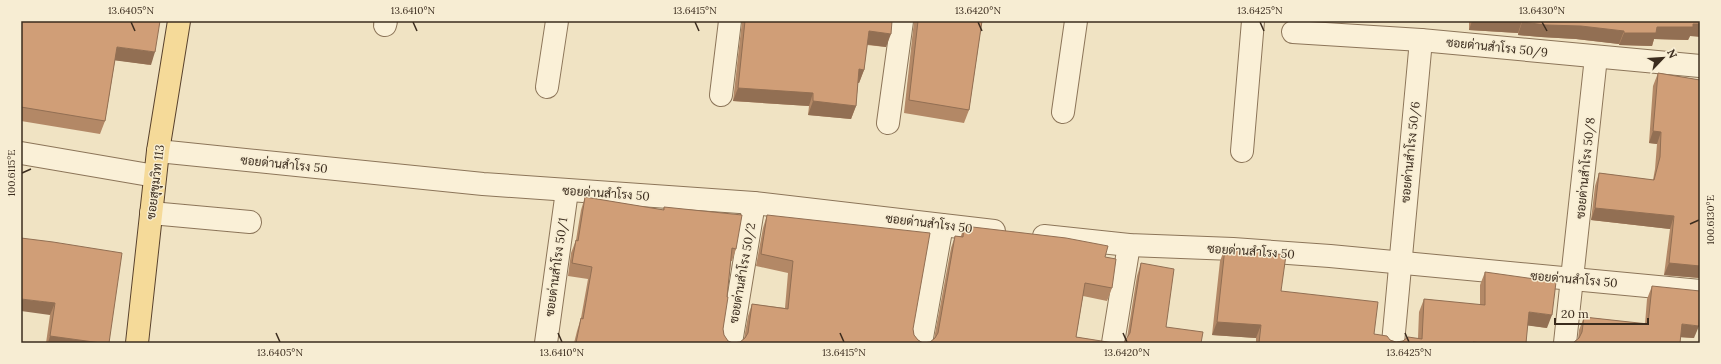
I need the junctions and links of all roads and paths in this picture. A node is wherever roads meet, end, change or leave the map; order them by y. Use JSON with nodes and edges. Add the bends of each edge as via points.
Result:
{"nodes":[{"id":1,"x":179,"y":21,"type":"edge"},
{"id":2,"x":557,"y":21,"type":"edge"},
{"id":3,"x":730,"y":21,"type":"edge"},
{"id":4,"x":902,"y":21,"type":"edge"},
{"id":5,"x":1076,"y":21,"type":"edge"},
{"id":6,"x":1253,"y":21,"type":"edge"},
{"id":7,"x":1293,"y":32,"type":"dead end"},
{"id":8,"x":1421,"y":40,"type":"junction"},
{"id":9,"x":1596,"y":57,"type":"junction"},
{"id":10,"x":1700,"y":66,"type":"edge"},
{"id":11,"x":547,"y":88,"type":"dead end"},
{"id":12,"x":721,"y":95,"type":"dead end"},
{"id":13,"x":1063,"y":112,"type":"dead end"},
{"id":14,"x":888,"y":123,"type":"dead end"},
{"id":15,"x":158,"y":151,"type":"junction"},
{"id":16,"x":1242,"y":151,"type":"dead end"},
{"id":17,"x":21,"y":153,"type":"edge"},
{"id":18,"x":155,"y":176,"type":"junction"},
{"id":19,"x":567,"y":191,"type":"junction"},
{"id":20,"x":754,"y":203,"type":"junction"},
{"id":21,"x":151,"y":213,"type":"junction"},
{"id":22,"x":250,"y":222,"type":"dead end"},
{"id":23,"x":942,"y":225,"type":"junction"},
{"id":24,"x":1129,"y":245,"type":"junction"},
{"id":25,"x":1399,"y":264,"type":"junction"},
{"id":26,"x":1573,"y":279,"type":"junction"},
{"id":27,"x":1700,"y":291,"type":"edge"},
{"id":28,"x":137,"y":343,"type":"edge"},
{"id":29,"x":546,"y":343,"type":"edge"},
{"id":30,"x":730,"y":343,"type":"edge"},
{"id":31,"x":921,"y":343,"type":"edge"},
{"id":32,"x":1114,"y":343,"type":"edge"},
{"id":33,"x":1393,"y":343,"type":"edge"},
{"id":34,"x":1565,"y":343,"type":"edge"}],
"edges":[{"from":1,"to":15,"type":"main road","name":"ซอยสุขุมวิท 113"},
{"from":2,"to":11,"type":"street"},
{"from":3,"to":12,"type":"street"},
{"from":4,"to":14,"type":"street"},
{"from":5,"to":13,"type":"street"},
{"from":6,"to":16,"type":"street"},
{"from":7,"to":8,"type":"street","name":"ซอยด่านสำโรง 50/9"},
{"from":8,"to":9,"type":"street","name":"ซอยด่านสำโรง 50/9"},
{"from":8,"to":25,"type":"street","name":"ซอยด่านสำโรง 50/6"},
{"from":9,"to":10,"type":"street","name":"ซอยด่านสำโรง 50/9"},
{"from":9,"to":26,"type":"street","name":"ซอยด่านสำโรง 50/8"},
{"from":15,"to":18,"type":"main road","name":"ซอยสุขุมวิท 113"},
{"from":15,"to":19,"type":"street","name":"ซอยด่านสำโรง 50"},
{"from":17,"to":18,"type":"street"},
{"from":18,"to":21,"type":"main road","name":"ซอยสุขุมวิท 113"},
{"from":19,"to":20,"type":"street","name":"ซอยด่านสำโรง 50"},
{"from":19,"to":29,"type":"street","name":"ซอยด่านสำโรง 50/1"},
{"from":20,"to":23,"type":"street","name":"ซอยด่านสำโรง 50"},
{"from":20,"to":30,"type":"street","name":"ซอยด่านสำโรง 50/2"},
{"from":21,"to":22,"type":"street"},
{"from":21,"to":28,"type":"main road","name":"ซอยสุขุมวิท 113"},
{"from":23,"to":24,"type":"street","name":"ซอยด่านสำโรง 50"},
{"from":23,"to":31,"type":"street"},
{"from":24,"to":25,"type":"street","name":"ซอยด่านสำโรง 50","via":[[1234,248]]},
{"from":24,"to":32,"type":"street"},
{"from":25,"to":26,"type":"street","name":"ซอยด่านสำโรง 50"},
{"from":25,"to":33,"type":"street","name":"ซอยด่านสำโรง 50/6"},
{"from":26,"to":27,"type":"street","name":"ซอยด่านสำโรง 50"},
{"from":26,"to":34,"type":"street","name":"ซอยด่านสำโรง 50/8"}]}
